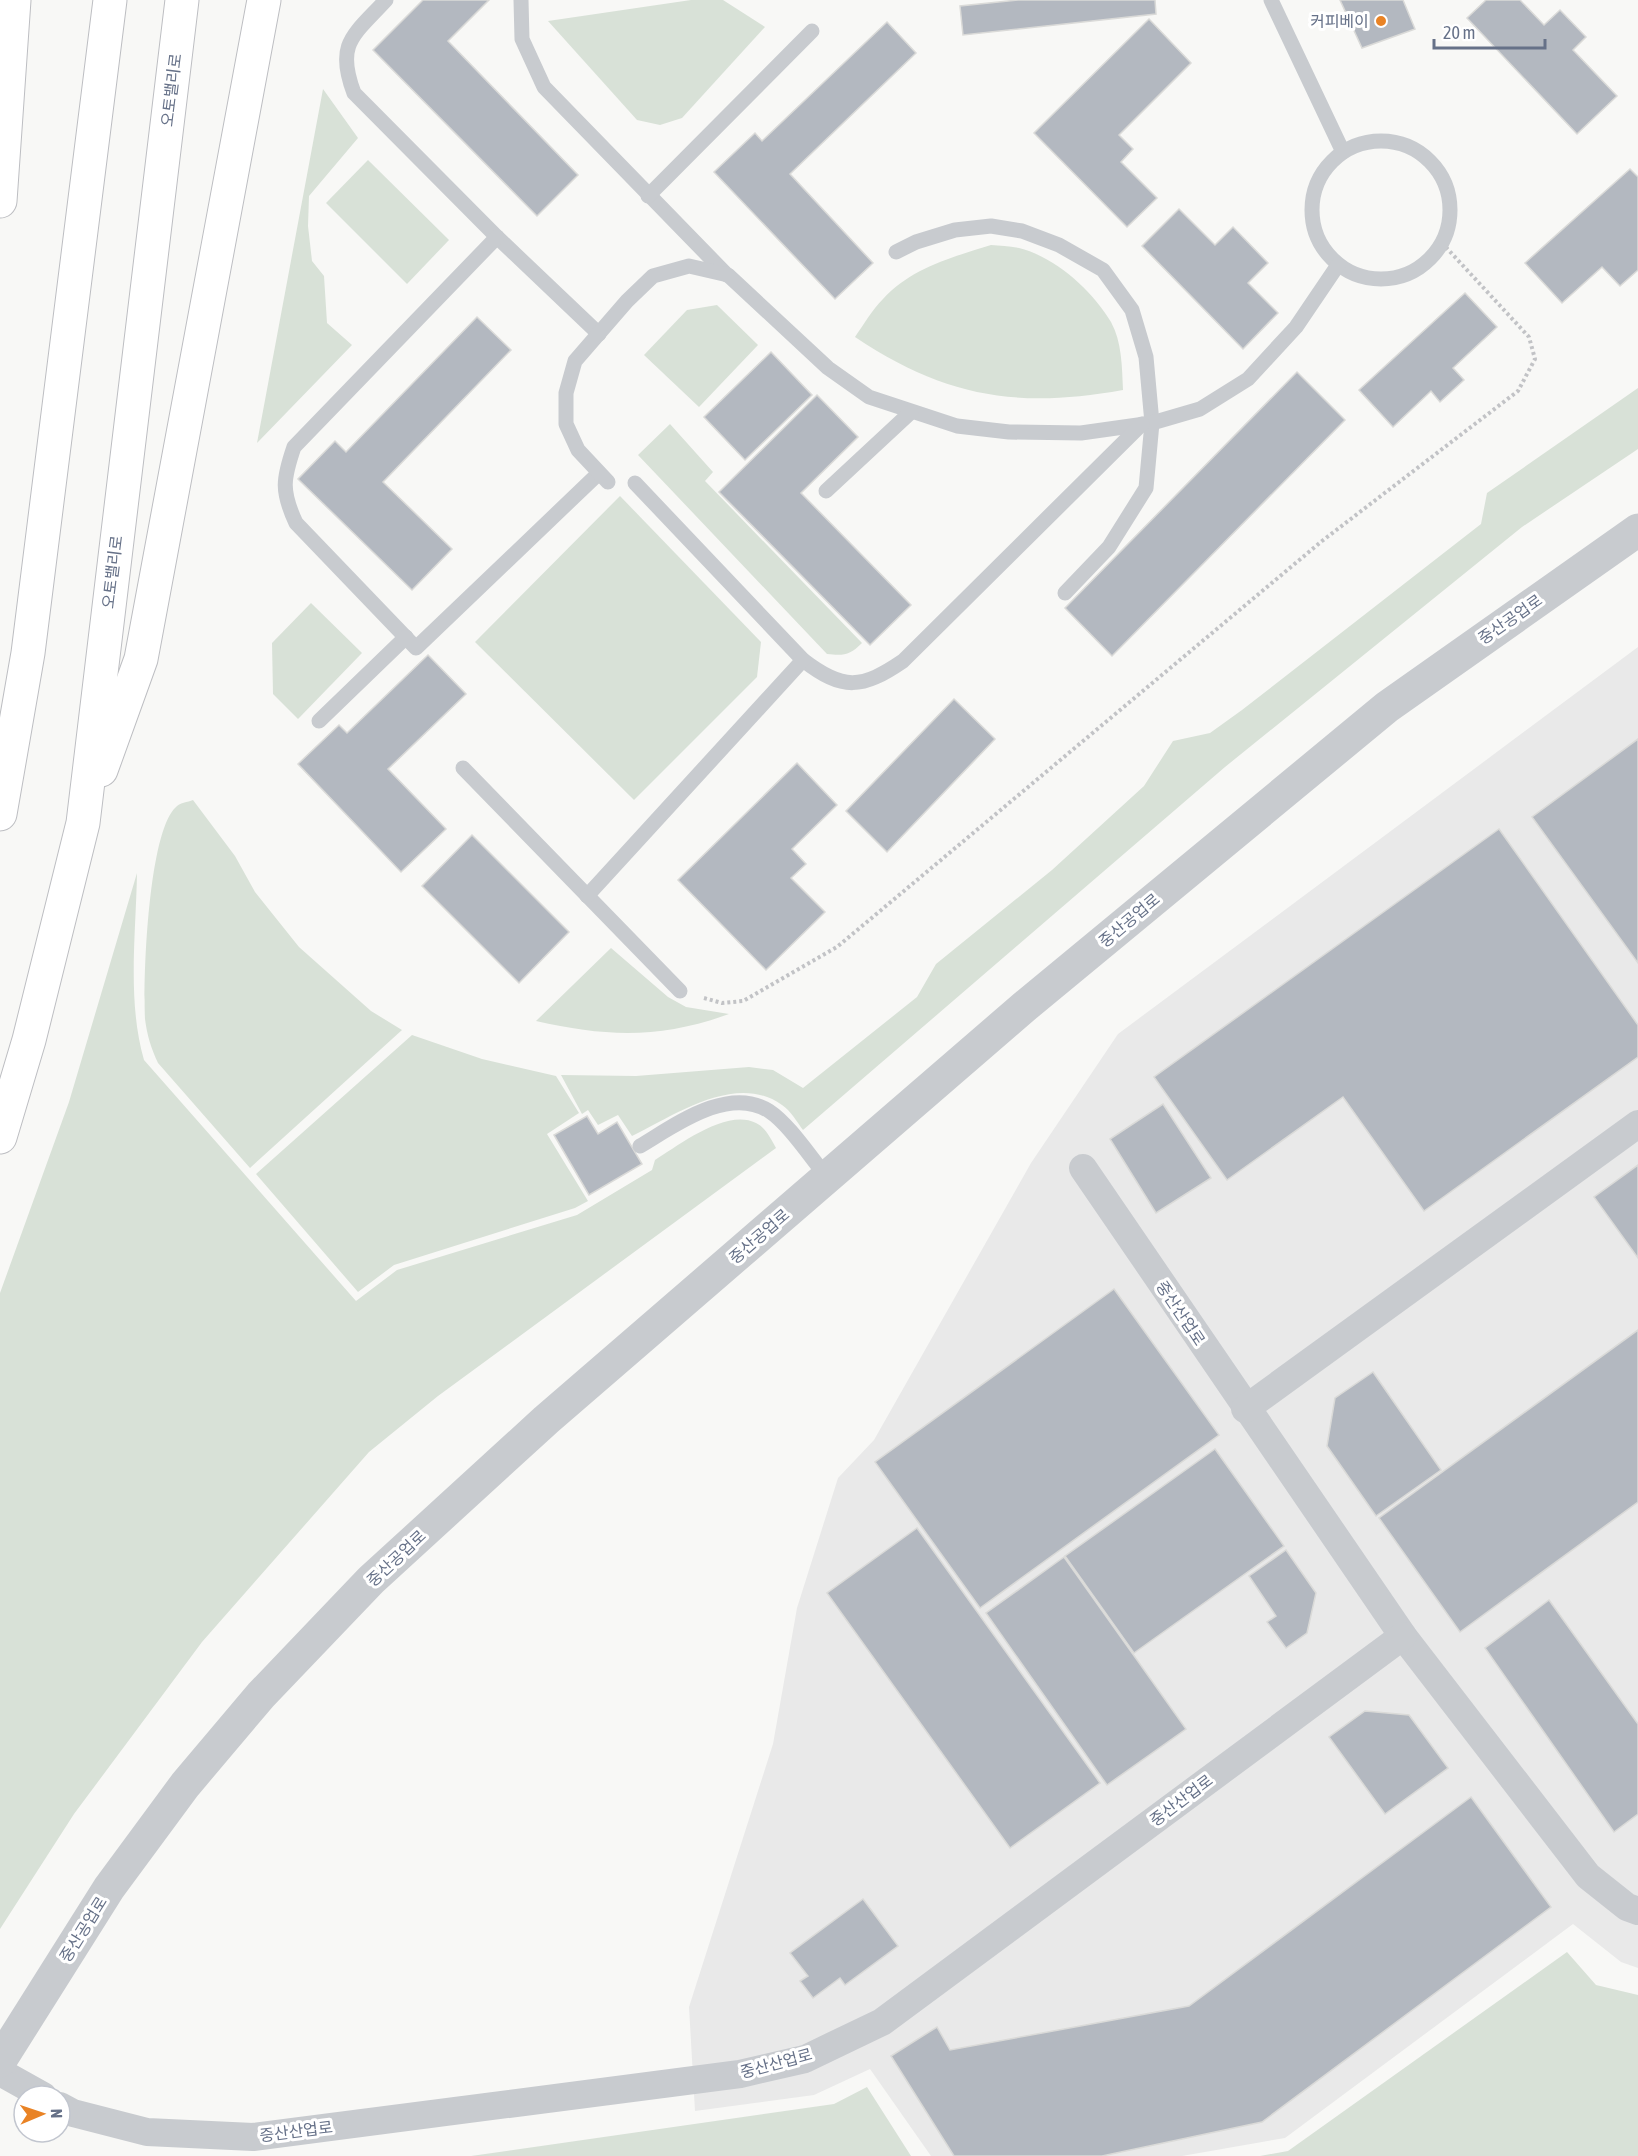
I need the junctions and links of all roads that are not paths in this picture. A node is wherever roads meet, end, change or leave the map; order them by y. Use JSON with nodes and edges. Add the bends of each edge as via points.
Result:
{"nodes":[{"id":1,"x":14,"y":0,"type":"edge"},
{"id":2,"x":110,"y":0,"type":"edge"},
{"id":3,"x":182,"y":0,"type":"edge"},
{"id":4,"x":264,"y":0,"type":"edge"},
{"id":5,"x":386,"y":0,"type":"edge"},
{"id":6,"x":520,"y":0,"type":"edge"},
{"id":7,"x":1271,"y":0,"type":"edge"},
{"id":8,"x":812,"y":31,"type":"dead end"},
{"id":9,"x":1343,"y":152,"type":"junction"},
{"id":10,"x":648,"y":196,"type":"junction"},
{"id":11,"x":0,"y":201,"type":"edge"},
{"id":12,"x":497,"y":237,"type":"junction"},
{"id":13,"x":896,"y":252,"type":"dead end"},
{"id":14,"x":1338,"y":265,"type":"junction"},
{"id":15,"x":728,"y":275,"type":"junction"},
{"id":16,"x":599,"y":334,"type":"junction"},
{"id":17,"x":911,"y":412,"type":"junction"},
{"id":18,"x":1147,"y":424,"type":"junction"},
{"id":19,"x":635,"y":483,"type":"dead end"},
{"id":20,"x":826,"y":491,"type":"dead end"},
{"id":21,"x":1638,"y":530,"type":"edge"},
{"id":22,"x":1065,"y":593,"type":"dead end"},
{"id":23,"x":406,"y":637,"type":"junction"},
{"id":24,"x":803,"y":660,"type":"junction"},
{"id":25,"x":319,"y":721,"type":"dead end"},
{"id":26,"x":463,"y":768,"type":"dead end"},
{"id":27,"x":0,"y":814,"type":"edge"},
{"id":28,"x":83,"y":822,"type":"junction"},
{"id":29,"x":587,"y":896,"type":"junction"},
{"id":30,"x":680,"y":991,"type":"road end"},
{"id":31,"x":1638,"y":1124,"type":"edge"},
{"id":32,"x":0,"y":1137,"type":"edge"},
{"id":33,"x":640,"y":1146,"type":"dead end"},
{"id":34,"x":1083,"y":1167,"type":"dead end"},
{"id":35,"x":827,"y":1178,"type":"junction"},
{"id":36,"x":1245,"y":1409,"type":"junction"},
{"id":37,"x":1403,"y":1636,"type":"junction"},
{"id":38,"x":1634,"y":1906,"type":"edge"},
{"id":39,"x":0,"y":2061,"type":"edge"},
{"id":40,"x":0,"y":2072,"type":"edge"},
{"id":41,"x":22,"y":2084,"type":"edge"},
{"id":42,"x":72,"y":2112,"type":"edge"}],
"edges":[{"from":1,"to":11,"type":"highway"},
{"from":2,"to":27,"type":"highway","via":[[28,653]]},
{"from":3,"to":28,"type":"highway","name":"오토밸리로"},
{"from":4,"to":28,"type":"highway","via":[[141,659]]},
{"from":5,"to":12,"type":"lane","via":[[348,41],[345,70],[354,93]]},
{"from":6,"to":10,"type":"lane","via":[[522,39],[544,87]]},
{"from":7,"to":9,"type":"lane"},
{"from":8,"to":10,"type":"lane"},
{"from":9,"to":14,"type":"lane","via":[[1327,166],[1316,185],[1312,207],[1314,228],[1323,249]]},
{"from":9,"to":14,"type":"lane","via":[[1363,143],[1384,140],[1406,145],[1424,156],[1440,174],[1449,196],[1449,220],[1442,243],[1427,262],[1406,275],[1383,280],[1359,276]]},
{"from":10,"to":15,"type":"lane"},
{"from":12,"to":16,"type":"lane"},
{"from":12,"to":23,"type":"lane","via":[[294,447],[286,472],[285,500],[296,523]]},
{"from":13,"to":18,"type":"lane","via":[[955,230],[991,226],[1022,231],[1059,245],[1103,270],[1132,310],[1146,357]]},
{"from":14,"to":18,"type":"lane","via":[[1296,327],[1248,379],[1200,409]]},
{"from":15,"to":16,"type":"lane","via":[[689,266],[653,276]]},
{"from":15,"to":17,"type":"lane","via":[[828,368],[869,397]]},
{"from":16,"to":23,"type":"lane","via":[[575,361],[566,393],[566,424],[578,450],[603,478],[416,648]]},
{"from":17,"to":18,"type":"lane","via":[[957,426],[1009,432],[1081,433]]},
{"from":17,"to":20,"type":"lane"},
{"from":18,"to":22,"type":"lane","via":[[1146,488],[1109,547]]},
{"from":18,"to":24,"type":"lane","via":[[903,661],[865,683],[844,683],[821,674]]},
{"from":19,"to":24,"type":"lane"},
{"from":21,"to":35,"type":"street","name":"중산공업로","via":[[1387,707],[1042,992]]},
{"from":23,"to":25,"type":"lane"},
{"from":24,"to":29,"type":"lane"},
{"from":26,"to":29,"type":"lane"},
{"from":28,"to":32,"type":"highway","name":"오토밸리로","via":[[29,1040]]},
{"from":29,"to":30,"type":"lane"},
{"from":31,"to":36,"type":"street"},
{"from":33,"to":35,"type":"lane","via":[[701,1110],[748,1104],[778,1118]]},
{"from":34,"to":36,"type":"street","name":"중산산업로"},
{"from":35,"to":39,"type":"street","name":"중산공업로","via":[[546,1420],[389,1564],[261,1695],[185,1785],[109,1888]]},
{"from":36,"to":37,"type":"street","name":"중산산업로"},
{"from":37,"to":38,"type":"street","name":"중산산업로","via":[[1588,1876]]},
{"from":37,"to":42,"type":"street","name":"중산산업로","via":[[882,2022],[806,2059],[740,2074],[254,2137],[147,2132]]},
{"from":40,"to":41,"type":"street"}]}
